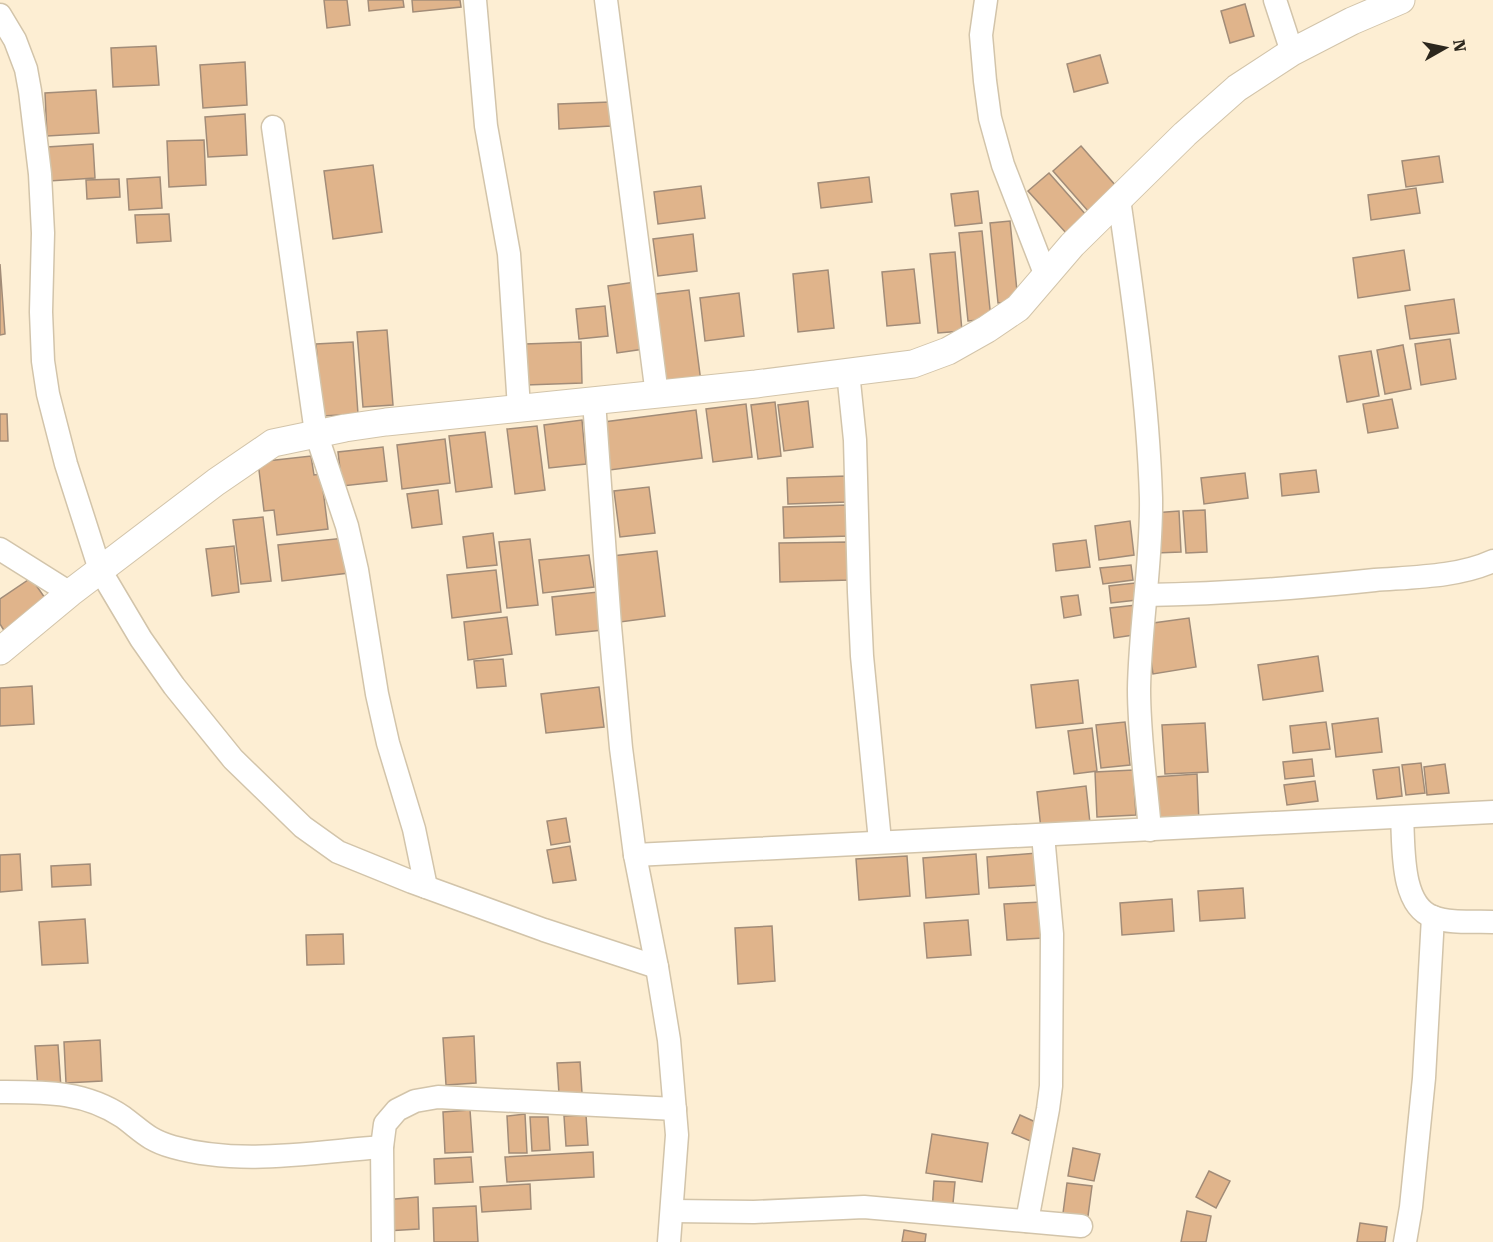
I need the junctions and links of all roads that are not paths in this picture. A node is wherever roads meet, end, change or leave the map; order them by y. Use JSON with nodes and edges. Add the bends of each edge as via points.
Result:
{"nodes":[{"id":1,"x":475,"y":0,"type":"edge"},
{"id":2,"x":606,"y":0,"type":"edge"},
{"id":3,"x":986,"y":0,"type":"edge"},
{"id":4,"x":1275,"y":0,"type":"edge"},
{"id":5,"x":1401,"y":0,"type":"edge"},
{"id":6,"x":0,"y":15,"type":"edge"},
{"id":7,"x":1292,"y":52,"type":"junction"},
{"id":8,"x":273,"y":128,"type":"dead end"},
{"id":9,"x":1119,"y":199,"type":"junction"},
{"id":10,"x":1046,"y":276,"type":"junction"},
{"id":11,"x":848,"y":372,"type":"junction"},
{"id":12,"x":657,"y":395,"type":"junction"},
{"id":13,"x":594,"y":401,"type":"junction"},
{"id":14,"x":519,"y":408,"type":"junction"},
{"id":15,"x":316,"y":433,"type":"junction"},
{"id":16,"x":0,"y":549,"type":"edge"},
{"id":17,"x":1493,"y":561,"type":"edge"},
{"id":18,"x":100,"y":570,"type":"junction"},
{"id":19,"x":70,"y":593,"type":"junction"},
{"id":20,"x":1146,"y":595,"type":"junction"},
{"id":21,"x":0,"y":651,"type":"edge"},
{"id":22,"x":1493,"y":812,"type":"edge"},
{"id":23,"x":1402,"y":817,"type":"junction"},
{"id":24,"x":1150,"y":830,"type":"junction"},
{"id":25,"x":1043,"y":835,"type":"junction"},
{"id":26,"x":880,"y":841,"type":"junction"},
{"id":27,"x":635,"y":855,"type":"junction"},
{"id":28,"x":426,"y":887,"type":"junction"},
{"id":29,"x":1432,"y":917,"type":"junction"},
{"id":30,"x":1493,"y":922,"type":"edge"},
{"id":31,"x":657,"y":966,"type":"junction"},
{"id":32,"x":0,"y":1092,"type":"edge"},
{"id":33,"x":675,"y":1109,"type":"junction"},
{"id":34,"x":382,"y":1147,"type":"junction"},
{"id":35,"x":673,"y":1211,"type":"junction"},
{"id":36,"x":1027,"y":1221,"type":"junction"},
{"id":37,"x":1408,"y":1224,"type":"edge"},
{"id":38,"x":1081,"y":1226,"type":"dead end"},
{"id":39,"x":383,"y":1242,"type":"edge"},
{"id":40,"x":669,"y":1242,"type":"edge"}],
"edges":[{"from":1,"to":14,"type":"street","via":[[486,126],[509,254]]},
{"from":2,"to":12,"type":"street"},
{"from":3,"to":10,"type":"street","via":[[981,35],[990,118],[1003,165]]},
{"from":4,"to":7,"type":"street"},
{"from":5,"to":7,"type":"street"},
{"from":6,"to":18,"type":"street","via":[[15,40],[30,91],[40,174],[41,322],[48,394]]},
{"from":7,"to":9,"type":"street","via":[[1237,88]]},
{"from":8,"to":15,"type":"street"},
{"from":9,"to":10,"type":"street"},
{"from":9,"to":20,"type":"street","via":[[1149,461]]},
{"from":10,"to":11,"type":"street","via":[[1018,308],[948,351],[912,364]]},
{"from":11,"to":12,"type":"street"},
{"from":11,"to":26,"type":"street","via":[[855,440],[862,656]]},
{"from":12,"to":13,"type":"street"},
{"from":13,"to":14,"type":"street"},
{"from":13,"to":27,"type":"street","via":[[621,748]]},
{"from":14,"to":15,"type":"street"},
{"from":15,"to":18,"type":"street","via":[[273,443]]},
{"from":15,"to":28,"type":"street","via":[[347,526],[377,694]]},
{"from":16,"to":19,"type":"street"},
{"from":17,"to":20,"type":"street","via":[[1423,576],[1264,591]]},
{"from":18,"to":19,"type":"street"},
{"from":18,"to":28,"type":"street","via":[[174,686],[232,759],[265,792],[338,852]]},
{"from":19,"to":21,"type":"street"},
{"from":20,"to":24,"type":"street","via":[[1139,690]]},
{"from":22,"to":23,"type":"street"},
{"from":23,"to":24,"type":"street"},
{"from":23,"to":29,"type":"street","via":[[1409,890],[1419,908]]},
{"from":24,"to":25,"type":"street"},
{"from":25,"to":26,"type":"street"},
{"from":25,"to":36,"type":"street","via":[[1052,934],[1051,1086]]},
{"from":26,"to":27,"type":"street"},
{"from":27,"to":31,"type":"street"},
{"from":28,"to":31,"type":"street"},
{"from":29,"to":30,"type":"street"},
{"from":29,"to":37,"type":"street","via":[[1424,1078]]},
{"from":31,"to":33,"type":"street"},
{"from":32,"to":34,"type":"street","via":[[82,1097],[122,1116],[146,1137],[173,1148],[212,1154],[259,1157]]},
{"from":33,"to":34,"type":"street","via":[[438,1097],[415,1101],[397,1110],[385,1124]]},
{"from":33,"to":35,"type":"street"},
{"from":34,"to":39,"type":"street"},
{"from":35,"to":36,"type":"street","via":[[864,1208]]},
{"from":35,"to":40,"type":"street"},
{"from":36,"to":38,"type":"street"}]}
